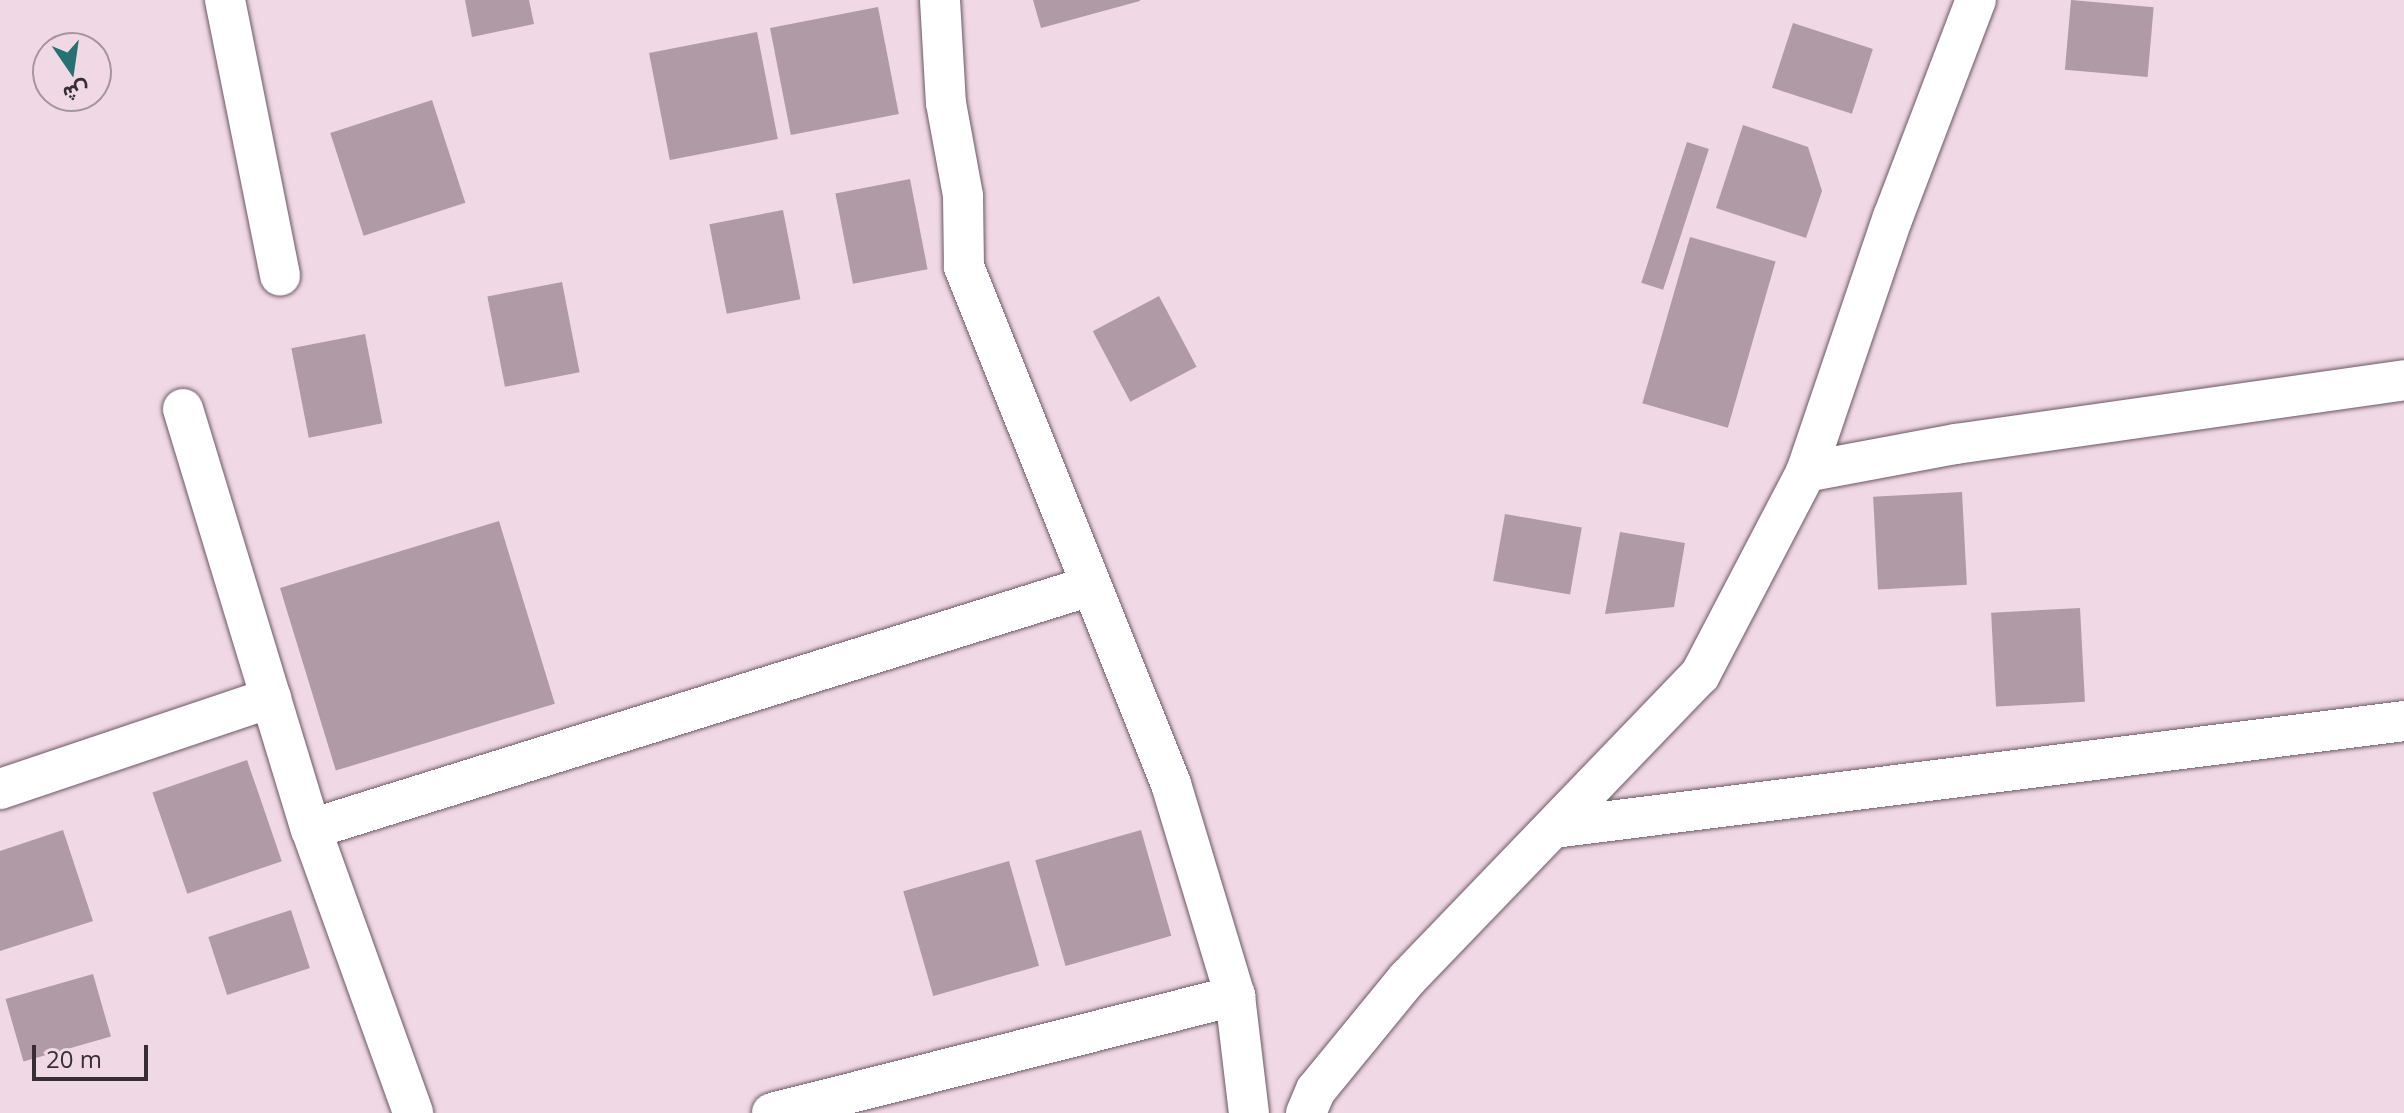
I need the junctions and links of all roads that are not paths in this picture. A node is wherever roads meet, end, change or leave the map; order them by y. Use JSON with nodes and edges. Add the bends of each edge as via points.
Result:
{"nodes":[{"id":1,"x":225,"y":0,"type":"edge"},
{"id":2,"x":940,"y":0,"type":"edge"},
{"id":3,"x":1976,"y":0,"type":"edge"},
{"id":4,"x":280,"y":276,"type":"dead end"},
{"id":5,"x":2404,"y":380,"type":"edge"},
{"id":6,"x":183,"y":409,"type":"dead end"},
{"id":7,"x":1806,"y":472,"type":"junction"},
{"id":8,"x":1090,"y":586,"type":"junction"},
{"id":9,"x":271,"y":698,"type":"junction"},
{"id":10,"x":2404,"y":721,"type":"edge"},
{"id":11,"x":0,"y":789,"type":"edge"},
{"id":12,"x":1554,"y":828,"type":"junction"},
{"id":13,"x":311,"y":829,"type":"junction"},
{"id":14,"x":1235,"y":996,"type":"junction"},
{"id":15,"x":413,"y":1113,"type":"edge"},
{"id":16,"x":772,"y":1113,"type":"edge"},
{"id":17,"x":1249,"y":1113,"type":"edge"},
{"id":18,"x":1306,"y":1113,"type":"edge"}],
"edges":[{"from":1,"to":4,"type":"street"},
{"from":2,"to":8,"type":"street","via":[[946,103],[963,196],[964,267]]},
{"from":3,"to":7,"type":"street","via":[[1893,217]]},
{"from":5,"to":7,"type":"street","via":[[1956,444]]},
{"from":6,"to":9,"type":"street"},
{"from":7,"to":12,"type":"street","via":[[1700,675]]},
{"from":8,"to":13,"type":"street"},
{"from":8,"to":14,"type":"street","via":[[1171,784]]},
{"from":9,"to":11,"type":"street"},
{"from":9,"to":13,"type":"street"},
{"from":10,"to":12,"type":"street"},
{"from":12,"to":18,"type":"street","via":[[1407,979],[1316,1090]]},
{"from":13,"to":15,"type":"street"},
{"from":14,"to":16,"type":"street"},
{"from":14,"to":17,"type":"street"}]}
